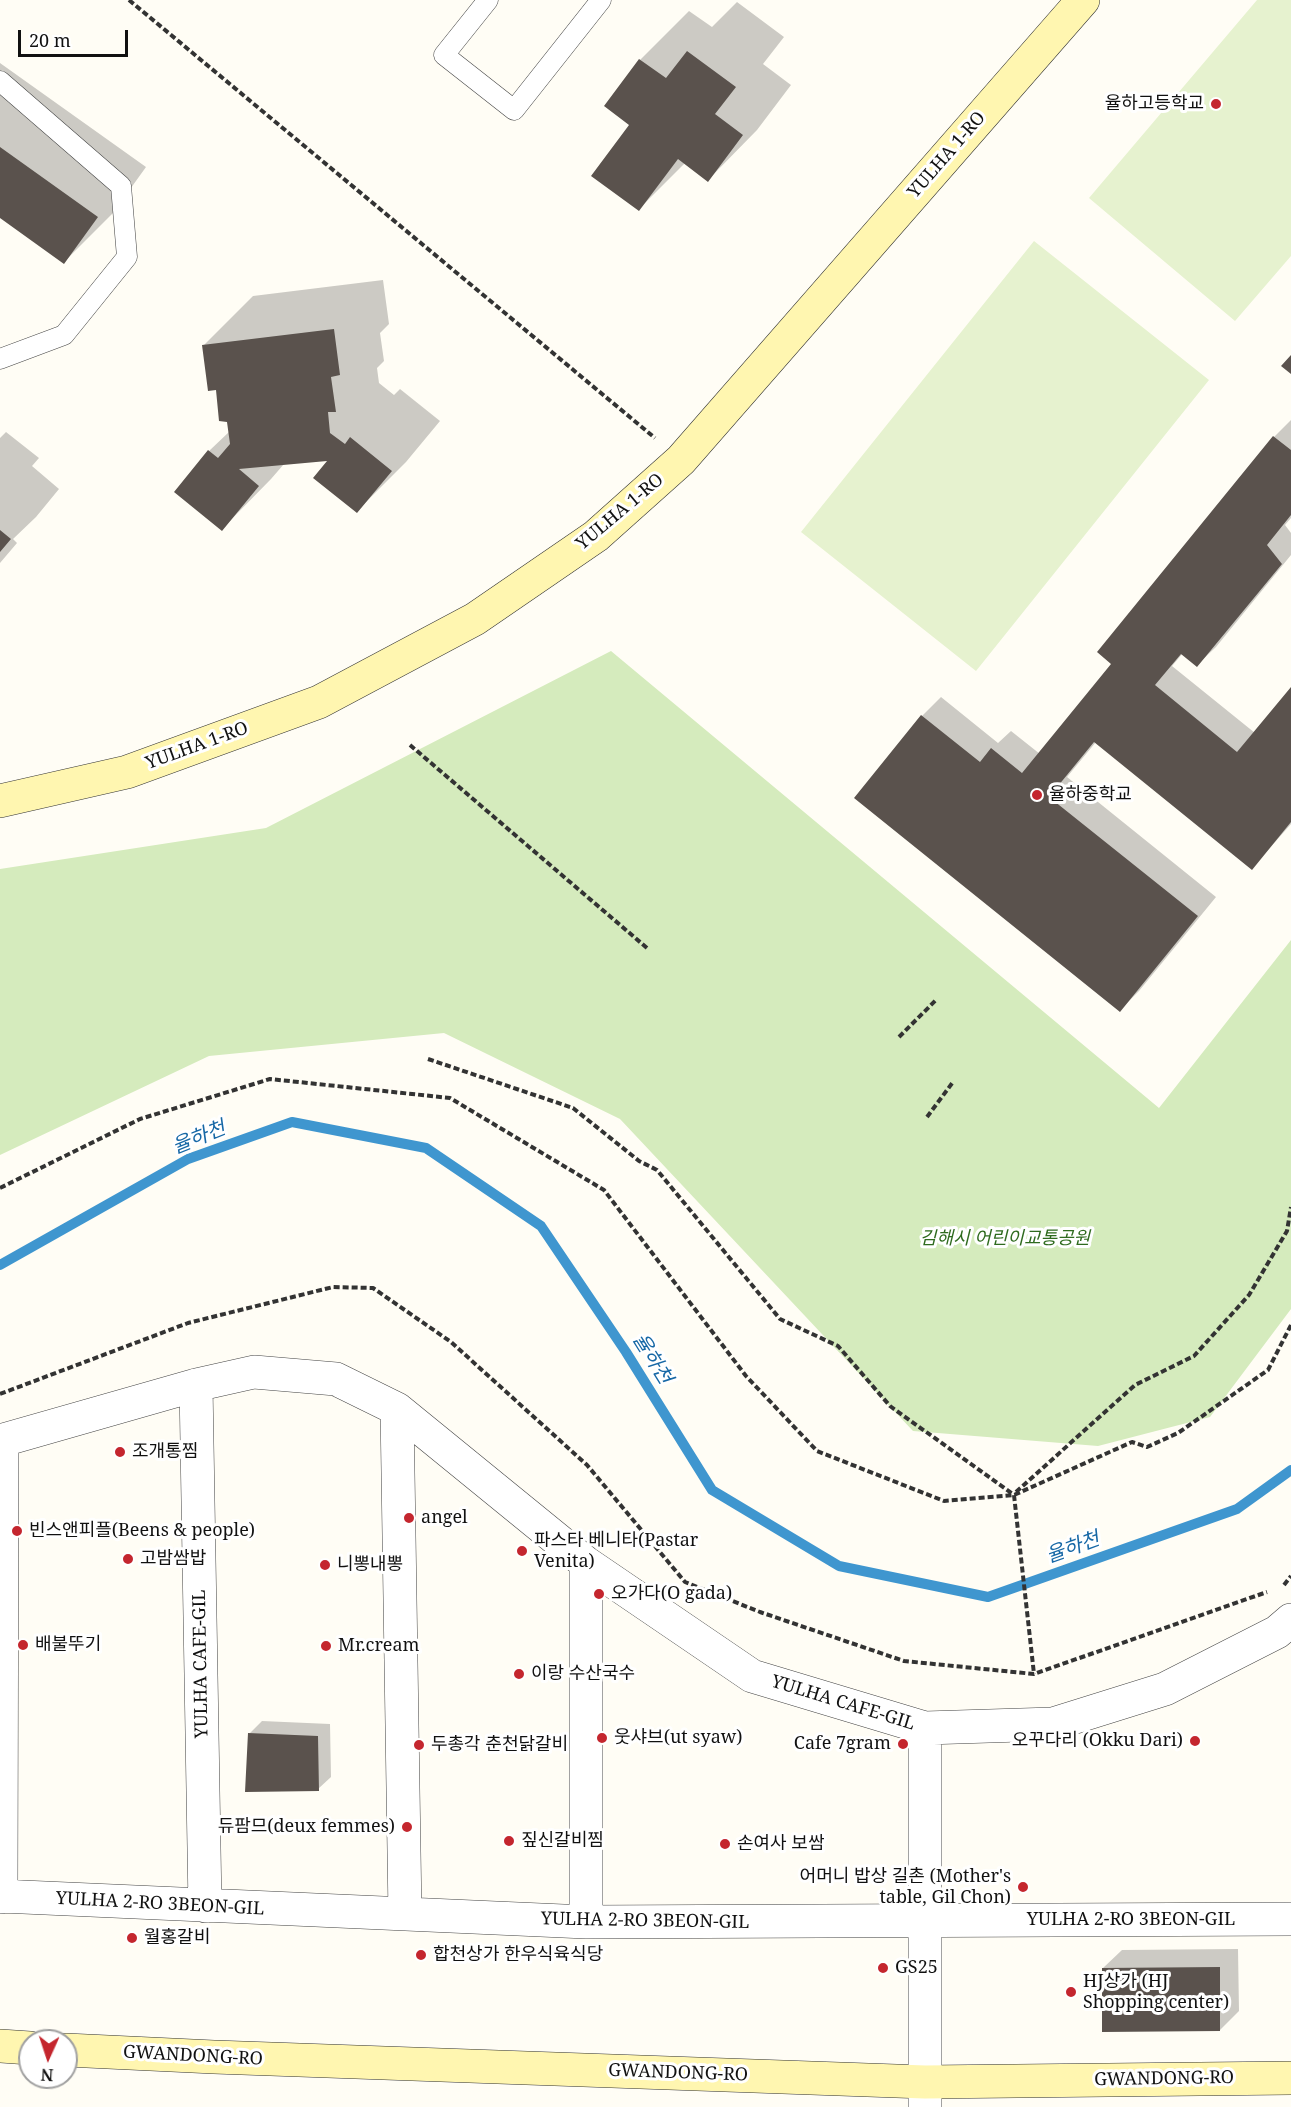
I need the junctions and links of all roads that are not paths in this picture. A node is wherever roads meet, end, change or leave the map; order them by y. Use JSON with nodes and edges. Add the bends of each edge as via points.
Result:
{"nodes":[{"id":1,"x":488,"y":0,"type":"edge"},
{"id":2,"x":601,"y":0,"type":"edge"},
{"id":3,"x":1083,"y":0,"type":"edge"},
{"id":4,"x":0,"y":81,"type":"edge"},
{"id":5,"x":0,"y":359,"type":"edge"},
{"id":6,"x":0,"y":801,"type":"edge"},
{"id":7,"x":196,"y":1385,"type":"junction"},
{"id":8,"x":397,"y":1408,"type":"junction"},
{"id":9,"x":1,"y":1441,"type":"edge"},
{"id":10,"x":586,"y":1563,"type":"junction"},
{"id":11,"x":1291,"y":1620,"type":"edge"},
{"id":12,"x":925,"y":1728,"type":"junction"},
{"id":13,"x":0,"y":1897,"type":"edge"},
{"id":14,"x":205,"y":1906,"type":"junction"},
{"id":15,"x":405,"y":1914,"type":"junction"},
{"id":16,"x":1291,"y":1919,"type":"edge"},
{"id":17,"x":586,"y":1922,"type":"junction"},
{"id":18,"x":924,"y":1922,"type":"junction"},
{"id":19,"x":0,"y":2046,"type":"edge"},
{"id":20,"x":18,"y":2047,"type":"edge"},
{"id":21,"x":78,"y":2051,"type":"edge"},
{"id":22,"x":1291,"y":2078,"type":"edge"},
{"id":23,"x":925,"y":2094,"type":"edge"}],
"edges":[{"from":1,"to":2,"type":"lane","via":[[444,56],[514,110]]},
{"from":3,"to":6,"type":"street","name":"YULHA 1-RO","via":[[681,460],[596,536],[484,613],[319,702],[127,771]]},
{"from":4,"to":5,"type":"lane","via":[[121,186],[127,257],[64,335]]},
{"from":7,"to":8,"type":"street","name":"YULHA CAFE-GIL","via":[[254,1372],[336,1379]]},
{"from":7,"to":9,"type":"street","name":"YULHA CAFE-GIL"},
{"from":7,"to":14,"type":"street","name":"YULHA CAFE-GIL"},
{"from":8,"to":10,"type":"street","name":"YULHA CAFE-GIL"},
{"from":8,"to":15,"type":"street"},
{"from":9,"to":13,"type":"street","name":"YULHA CAFE-GIL"},
{"from":10,"to":12,"type":"street","name":"YULHA CAFE-GIL","via":[[752,1676]]},
{"from":10,"to":17,"type":"street"},
{"from":11,"to":12,"type":"street","name":"YULHA CAFE-GIL","via":[[1277,1632],[1165,1689],[1053,1724]]},
{"from":12,"to":18,"type":"street"},
{"from":13,"to":14,"type":"street","name":"YULHA 2-RO 3BEON-GIL"},
{"from":14,"to":15,"type":"street","name":"YULHA 2-RO 3BEON-GIL"},
{"from":15,"to":17,"type":"street","name":"YULHA 2-RO 3BEON-GIL"},
{"from":16,"to":18,"type":"street","name":"YULHA 2-RO 3BEON-GIL"},
{"from":17,"to":18,"type":"street","name":"YULHA 2-RO 3BEON-GIL"},
{"from":18,"to":23,"type":"street"},
{"from":19,"to":20,"type":"street"},
{"from":21,"to":23,"type":"street","name":"GWANDONG-RO"},
{"from":22,"to":23,"type":"street","name":"GWANDONG-RO"}]}
